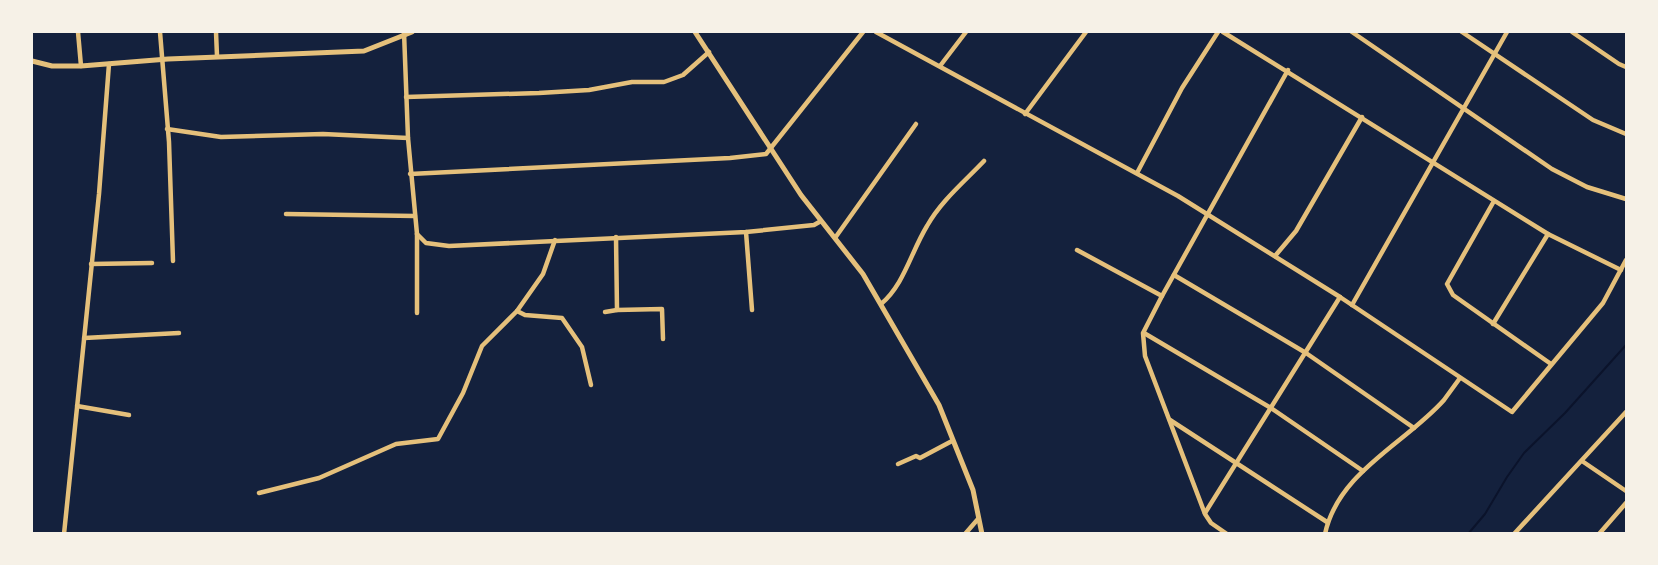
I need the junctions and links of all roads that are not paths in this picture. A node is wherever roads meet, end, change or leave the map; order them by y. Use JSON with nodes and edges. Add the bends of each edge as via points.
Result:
{"nodes":[{"id":1,"x":78,"y":32,"type":"edge"},
{"id":2,"x":160,"y":32,"type":"edge"},
{"id":3,"x":216,"y":32,"type":"edge"},
{"id":4,"x":412,"y":32,"type":"edge"},
{"id":5,"x":695,"y":32,"type":"edge"},
{"id":6,"x":863,"y":32,"type":"edge"},
{"id":7,"x":876,"y":32,"type":"edge"},
{"id":8,"x":966,"y":32,"type":"edge"},
{"id":9,"x":1086,"y":32,"type":"edge"},
{"id":10,"x":1221,"y":32,"type":"edge"},
{"id":11,"x":1352,"y":32,"type":"edge"},
{"id":12,"x":1462,"y":32,"type":"edge"},
{"id":13,"x":1507,"y":32,"type":"edge"},
{"id":14,"x":1572,"y":32,"type":"edge"},
{"id":15,"x":403,"y":34,"type":"edge"},
{"id":16,"x":710,"y":51,"type":"junction"},
{"id":17,"x":1495,"y":54,"type":"junction"},
{"id":18,"x":217,"y":56,"type":"junction"},
{"id":19,"x":162,"y":59,"type":"junction"},
{"id":20,"x":32,"y":61,"type":"edge"},
{"id":21,"x":109,"y":64,"type":"junction"},
{"id":22,"x":81,"y":66,"type":"junction"},
{"id":23,"x":940,"y":66,"type":"junction"},
{"id":24,"x":1626,"y":67,"type":"edge"},
{"id":25,"x":1288,"y":70,"type":"junction"},
{"id":26,"x":406,"y":97,"type":"junction"},
{"id":27,"x":1464,"y":108,"type":"junction"},
{"id":28,"x":1026,"y":114,"type":"junction"},
{"id":29,"x":1362,"y":117,"type":"junction"},
{"id":30,"x":916,"y":124,"type":"dead end"},
{"id":31,"x":167,"y":130,"type":"junction"},
{"id":32,"x":1626,"y":134,"type":"edge"},
{"id":33,"x":408,"y":138,"type":"junction"},
{"id":34,"x":771,"y":150,"type":"junction"},
{"id":35,"x":984,"y":161,"type":"dead end"},
{"id":36,"x":1434,"y":163,"type":"junction"},
{"id":37,"x":1137,"y":173,"type":"junction"},
{"id":38,"x":410,"y":174,"type":"junction"},
{"id":39,"x":1626,"y":200,"type":"edge"},
{"id":40,"x":1494,"y":201,"type":"junction"},
{"id":41,"x":286,"y":214,"type":"dead end"},
{"id":42,"x":1208,"y":215,"type":"junction"},
{"id":43,"x":415,"y":216,"type":"junction"},
{"id":44,"x":821,"y":221,"type":"junction"},
{"id":45,"x":746,"y":232,"type":"junction"},
{"id":46,"x":417,"y":234,"type":"junction"},
{"id":47,"x":1548,"y":234,"type":"junction"},
{"id":48,"x":616,"y":237,"type":"junction"},
{"id":49,"x":835,"y":238,"type":"junction"},
{"id":50,"x":555,"y":240,"type":"junction"},
{"id":51,"x":1077,"y":250,"type":"dead end"},
{"id":52,"x":1275,"y":256,"type":"junction"},
{"id":53,"x":1626,"y":260,"type":"edge"},
{"id":54,"x":173,"y":261,"type":"dead end"},
{"id":55,"x":152,"y":263,"type":"dead end"},
{"id":56,"x":91,"y":264,"type":"junction"},
{"id":57,"x":1622,"y":270,"type":"junction"},
{"id":58,"x":1174,"y":275,"type":"junction"},
{"id":59,"x":1162,"y":296,"type":"junction"},
{"id":60,"x":1340,"y":297,"type":"junction"},
{"id":61,"x":881,"y":304,"type":"junction"},
{"id":62,"x":1352,"y":305,"type":"junction"},
{"id":63,"x":617,"y":310,"type":"junction"},
{"id":64,"x":752,"y":310,"type":"dead end"},
{"id":65,"x":517,"y":312,"type":"junction"},
{"id":66,"x":605,"y":312,"type":"dead end"},
{"id":67,"x":417,"y":313,"type":"dead end"},
{"id":68,"x":1493,"y":324,"type":"junction"},
{"id":69,"x":179,"y":333,"type":"dead end"},
{"id":70,"x":1143,"y":333,"type":"junction"},
{"id":71,"x":83,"y":338,"type":"junction"},
{"id":72,"x":663,"y":339,"type":"dead end"},
{"id":73,"x":1306,"y":353,"type":"junction"},
{"id":74,"x":1551,"y":365,"type":"junction"},
{"id":75,"x":1460,"y":378,"type":"junction"},
{"id":76,"x":592,"y":385,"type":"dead end"},
{"id":77,"x":77,"y":406,"type":"junction"},
{"id":78,"x":1271,"y":408,"type":"junction"},
{"id":79,"x":1626,"y":412,"type":"edge"},
{"id":80,"x":129,"y":415,"type":"dead end"},
{"id":81,"x":1170,"y":420,"type":"junction"},
{"id":82,"x":1413,"y":428,"type":"junction"},
{"id":83,"x":953,"y":441,"type":"junction"},
{"id":84,"x":1581,"y":461,"type":"junction"},
{"id":85,"x":1238,"y":463,"type":"junction"},
{"id":86,"x":898,"y":464,"type":"dead end"},
{"id":87,"x":1363,"y":471,"type":"junction"},
{"id":88,"x":1626,"y":491,"type":"edge"},
{"id":89,"x":259,"y":493,"type":"dead end"},
{"id":90,"x":1626,"y":503,"type":"edge"},
{"id":91,"x":1205,"y":514,"type":"junction"},
{"id":92,"x":979,"y":518,"type":"junction"},
{"id":93,"x":1328,"y":522,"type":"junction"},
{"id":94,"x":64,"y":534,"type":"edge"},
{"id":95,"x":965,"y":534,"type":"edge"},
{"id":96,"x":982,"y":534,"type":"edge"},
{"id":97,"x":1227,"y":534,"type":"edge"},
{"id":98,"x":1325,"y":534,"type":"edge"},
{"id":99,"x":1514,"y":534,"type":"edge"},
{"id":100,"x":1599,"y":534,"type":"edge"}],
"edges":[{"from":1,"to":22,"type":"street"},
{"from":2,"to":19,"type":"street"},
{"from":3,"to":18,"type":"street"},
{"from":4,"to":15,"type":"street"},
{"from":5,"to":16,"type":"street"},
{"from":6,"to":34,"type":"street"},
{"from":7,"to":23,"type":"street"},
{"from":8,"to":23,"type":"street"},
{"from":9,"to":28,"type":"street"},
{"from":10,"to":25,"type":"street"},
{"from":10,"to":37,"type":"street","via":[[1182,88]]},
{"from":11,"to":27,"type":"street"},
{"from":12,"to":17,"type":"street"},
{"from":13,"to":17,"type":"street"},
{"from":14,"to":24,"type":"street"},
{"from":15,"to":18,"type":"street","via":[[363,51]]},
{"from":15,"to":26,"type":"street"},
{"from":16,"to":26,"type":"street","via":[[683,75],[664,82],[540,93]]},
{"from":16,"to":34,"type":"street"},
{"from":17,"to":27,"type":"street"},
{"from":17,"to":32,"type":"street","via":[[1593,120]]},
{"from":18,"to":19,"type":"street"},
{"from":19,"to":21,"type":"street"},
{"from":19,"to":31,"type":"street"},
{"from":20,"to":22,"type":"street"},
{"from":21,"to":22,"type":"street"},
{"from":21,"to":56,"type":"street"},
{"from":23,"to":28,"type":"street"},
{"from":25,"to":29,"type":"street"},
{"from":25,"to":42,"type":"street"},
{"from":26,"to":33,"type":"street"},
{"from":27,"to":36,"type":"street"},
{"from":27,"to":39,"type":"street","via":[[1552,169]]},
{"from":28,"to":37,"type":"street"},
{"from":29,"to":36,"type":"street"},
{"from":29,"to":52,"type":"street","via":[[1296,231]]},
{"from":30,"to":49,"type":"street"},
{"from":31,"to":33,"type":"street","via":[[221,137],[323,134]]},
{"from":31,"to":54,"type":"street"},
{"from":33,"to":38,"type":"street"},
{"from":34,"to":38,"type":"street","via":[[730,158]]},
{"from":34,"to":44,"type":"street"},
{"from":35,"to":61,"type":"street","via":[[927,225],[892,295]]},
{"from":36,"to":40,"type":"street"},
{"from":36,"to":62,"type":"street"},
{"from":37,"to":42,"type":"street"},
{"from":38,"to":43,"type":"street"},
{"from":40,"to":47,"type":"street"},
{"from":40,"to":68,"type":"street","via":[[1447,284],[1453,295]]},
{"from":41,"to":43,"type":"street"},
{"from":42,"to":52,"type":"street"},
{"from":42,"to":58,"type":"street"},
{"from":43,"to":46,"type":"street"},
{"from":44,"to":45,"type":"street"},
{"from":44,"to":49,"type":"street"},
{"from":45,"to":48,"type":"street"},
{"from":45,"to":64,"type":"street"},
{"from":46,"to":50,"type":"street","via":[[426,243],[449,246]]},
{"from":46,"to":67,"type":"street"},
{"from":47,"to":57,"type":"street"},
{"from":47,"to":68,"type":"street"},
{"from":48,"to":50,"type":"street"},
{"from":48,"to":63,"type":"street"},
{"from":49,"to":61,"type":"street"},
{"from":50,"to":65,"type":"street","via":[[543,274]]},
{"from":51,"to":59,"type":"street"},
{"from":52,"to":60,"type":"street"},
{"from":53,"to":57,"type":"street"},
{"from":55,"to":56,"type":"street"},
{"from":56,"to":71,"type":"street"},
{"from":57,"to":74,"type":"street","via":[[1603,303]]},
{"from":58,"to":59,"type":"street"},
{"from":58,"to":73,"type":"street"},
{"from":59,"to":70,"type":"street"},
{"from":60,"to":62,"type":"street"},
{"from":60,"to":73,"type":"street"},
{"from":61,"to":83,"type":"street","via":[[939,405]]},
{"from":62,"to":75,"type":"street"},
{"from":63,"to":66,"type":"street"},
{"from":63,"to":72,"type":"street","via":[[662,309]]},
{"from":65,"to":76,"type":"street","via":[[562,318],[582,347]]},
{"from":65,"to":89,"type":"street","via":[[482,346],[438,439],[396,444],[319,478]]},
{"from":68,"to":74,"type":"street"},
{"from":69,"to":71,"type":"street"},
{"from":70,"to":78,"type":"street"},
{"from":70,"to":81,"type":"street","via":[[1145,356]]},
{"from":71,"to":77,"type":"street"},
{"from":73,"to":78,"type":"street"},
{"from":73,"to":82,"type":"street"},
{"from":74,"to":75,"type":"street","via":[[1512,412]]},
{"from":75,"to":82,"type":"street"},
{"from":77,"to":80,"type":"street"},
{"from":77,"to":94,"type":"street"},
{"from":78,"to":85,"type":"street"},
{"from":78,"to":87,"type":"street"},
{"from":79,"to":84,"type":"street"},
{"from":81,"to":85,"type":"street"},
{"from":81,"to":91,"type":"street"},
{"from":82,"to":87,"type":"street"},
{"from":83,"to":86,"type":"street"},
{"from":83,"to":92,"type":"street"},
{"from":84,"to":88,"type":"street"},
{"from":84,"to":99,"type":"street"},
{"from":85,"to":91,"type":"street"},
{"from":85,"to":93,"type":"street"},
{"from":87,"to":93,"type":"street","via":[[1345,491]]},
{"from":90,"to":100,"type":"street"},
{"from":91,"to":97,"type":"street"},
{"from":92,"to":95,"type":"street"},
{"from":92,"to":96,"type":"street"},
{"from":93,"to":98,"type":"street"}]}
